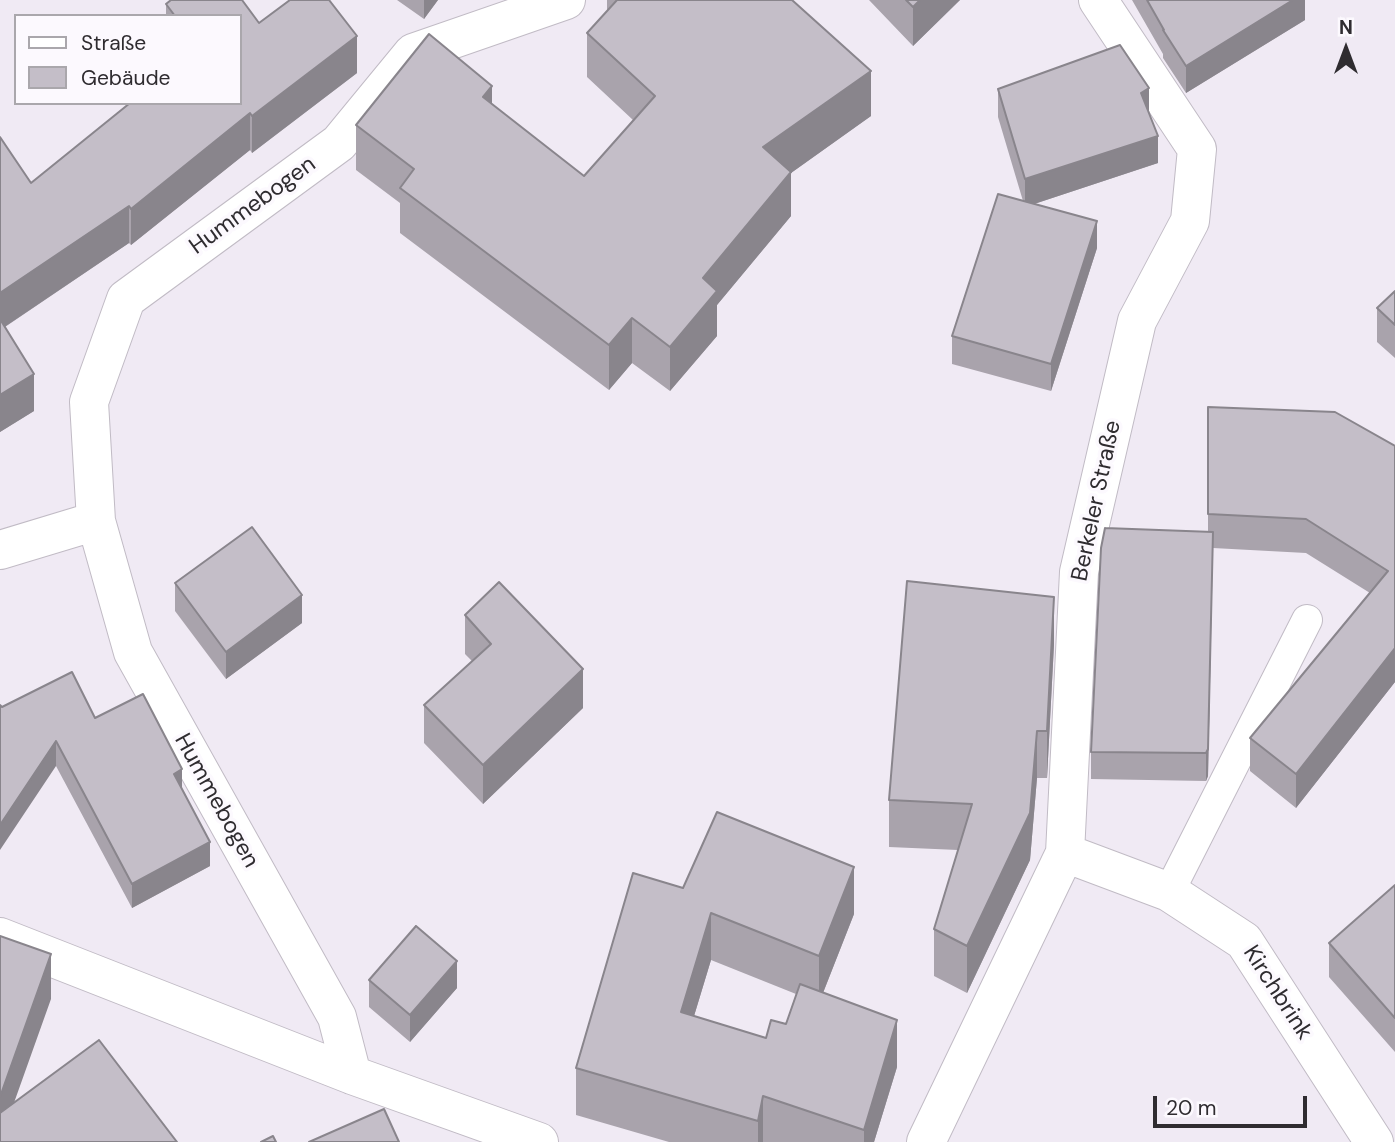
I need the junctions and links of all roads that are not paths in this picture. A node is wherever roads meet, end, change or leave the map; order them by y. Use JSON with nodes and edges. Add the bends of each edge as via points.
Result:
{"nodes":[{"id":1,"x":566,"y":0,"type":"edge"},
{"id":2,"x":1098,"y":0,"type":"edge"},
{"id":3,"x":96,"y":521,"type":"junction"},
{"id":4,"x":0,"y":550,"type":"edge"},
{"id":5,"x":1307,"y":620,"type":"dead end"},
{"id":6,"x":1065,"y":853,"type":"junction"},
{"id":7,"x":1168,"y":892,"type":"junction"},
{"id":8,"x":0,"y":937,"type":"edge"},
{"id":9,"x":352,"y":1075,"type":"junction"},
{"id":10,"x":539,"y":1142,"type":"edge"},
{"id":11,"x":926,"y":1142,"type":"edge"},
{"id":12,"x":1374,"y":1142,"type":"edge"}],
"edges":[{"from":1,"to":3,"type":"street","name":"Hummebogen","via":[[413,53],[339,142],[126,299],[89,402]]},
{"from":2,"to":6,"type":"street","name":"Berkeler Straße","via":[[1197,149],[1190,221],[1137,321],[1079,572]]},
{"from":3,"to":4,"type":"street"},
{"from":3,"to":9,"type":"street","name":"Hummebogen","via":[[133,652],[337,1017]]},
{"from":5,"to":7,"type":"lane"},
{"from":6,"to":7,"type":"street","name":"Kirchbrink"},
{"from":6,"to":11,"type":"street","name":"Berkeler Straße"},
{"from":7,"to":12,"type":"street","name":"Kirchbrink","via":[[1244,941]]},
{"from":8,"to":9,"type":"street"},
{"from":9,"to":10,"type":"street"}]}
